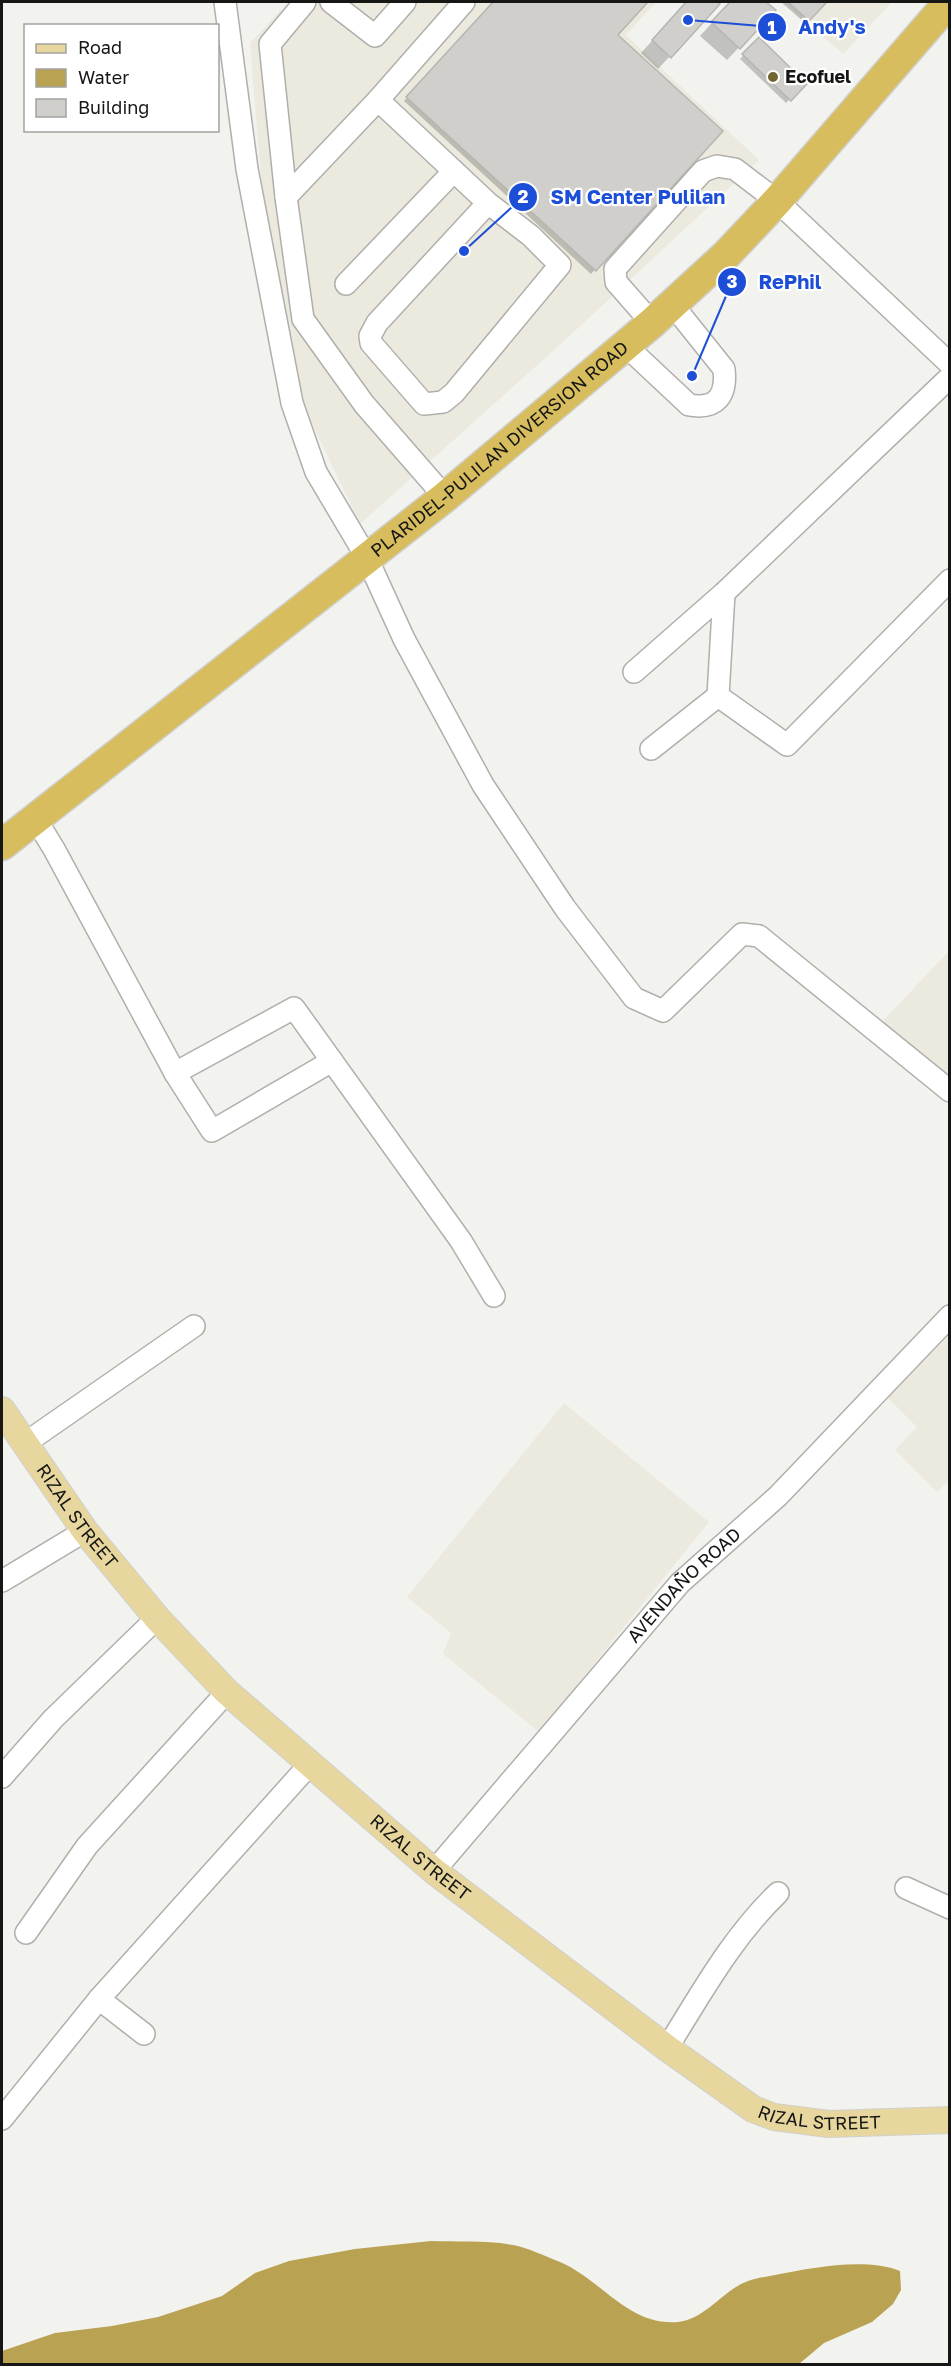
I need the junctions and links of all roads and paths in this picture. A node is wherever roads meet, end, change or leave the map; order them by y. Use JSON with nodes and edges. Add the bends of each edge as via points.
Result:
{"nodes":[{"id":1,"x":225,"y":2,"type":"edge"},
{"id":2,"x":305,"y":2,"type":"edge"},
{"id":3,"x":331,"y":2,"type":"edge"},
{"id":4,"x":405,"y":2,"type":"edge"},
{"id":5,"x":464,"y":2,"type":"edge"},
{"id":6,"x":949,"y":2,"type":"edge"},
{"id":7,"x":378,"y":100,"type":"junction"},
{"id":8,"x":454,"y":171,"type":"junction"},
{"id":9,"x":286,"y":197,"type":"junction"},
{"id":10,"x":777,"y":201,"type":"junction"},
{"id":11,"x":488,"y":203,"type":"junction"},
{"id":12,"x":346,"y":284,"type":"dead end"},
{"id":13,"x":662,"y":313,"type":"junction"},
{"id":14,"x":625,"y":345,"type":"junction"},
{"id":15,"x":950,"y":364,"type":"edge"},
{"id":16,"x":950,"y":377,"type":"edge"},
{"id":17,"x":445,"y":497,"type":"junction"},
{"id":18,"x":367,"y":558,"type":"junction"},
{"id":19,"x":950,"y":580,"type":"edge"},
{"id":20,"x":724,"y":593,"type":"junction"},
{"id":21,"x":634,"y":672,"type":"dead end"},
{"id":22,"x":718,"y":696,"type":"junction"},
{"id":23,"x":651,"y":748,"type":"dead end"},
{"id":24,"x":35,"y":818,"type":"junction"},
{"id":25,"x":2,"y":845,"type":"edge"},
{"id":26,"x":332,"y":1061,"type":"junction"},
{"id":27,"x":175,"y":1072,"type":"junction"},
{"id":28,"x":950,"y":1091,"type":"edge"},
{"id":29,"x":494,"y":1296,"type":"dead end"},
{"id":30,"x":950,"y":1316,"type":"edge"},
{"id":31,"x":194,"y":1326,"type":"dead end"},
{"id":32,"x":2,"y":1410,"type":"edge"},
{"id":33,"x":24,"y":1444,"type":"junction"},
{"id":34,"x":85,"y":1531,"type":"junction"},
{"id":35,"x":2,"y":1581,"type":"edge"},
{"id":36,"x":157,"y":1618,"type":"junction"},
{"id":37,"x":227,"y":1692,"type":"junction"},
{"id":38,"x":310,"y":1764,"type":"junction"},
{"id":39,"x":2,"y":1777,"type":"edge"},
{"id":40,"x":434,"y":1871,"type":"junction"},
{"id":41,"x":906,"y":1888,"type":"dead end"},
{"id":42,"x":778,"y":1893,"type":"dead end"},
{"id":43,"x":950,"y":1908,"type":"edge"},
{"id":44,"x":26,"y":1933,"type":"dead end"},
{"id":45,"x":99,"y":1999,"type":"junction"},
{"id":46,"x":144,"y":2034,"type":"dead end"},
{"id":47,"x":667,"y":2048,"type":"junction"},
{"id":48,"x":2,"y":2119,"type":"edge"},
{"id":49,"x":950,"y":2120,"type":"edge"}],
"edges":[{"from":1,"to":18,"type":"street","via":[[246,169],[292,403],[316,472]]},
{"from":2,"to":9,"type":"street","via":[[270,44]]},
{"from":3,"to":4,"type":"street","via":[[375,36]]},
{"from":5,"to":7,"type":"street"},
{"from":6,"to":10,"type":"highway","name":"PLARIDEL-PULILAN DIVERSION ROAD"},
{"from":7,"to":8,"type":"street"},
{"from":7,"to":9,"type":"street"},
{"from":8,"to":11,"type":"street"},
{"from":8,"to":12,"type":"street"},
{"from":9,"to":17,"type":"street","via":[[303,319],[364,404]]},
{"from":10,"to":13,"type":"highway","name":"PLARIDEL-PULILAN DIVERSION ROAD","via":[[726,255]]},
{"from":10,"to":13,"type":"street","via":[[735,169],[717,166],[703,171],[615,269],[616,282]]},
{"from":10,"to":15,"type":"street"},
{"from":11,"to":11,"type":"street","via":[[561,265],[454,393],[443,402],[424,404],[371,343],[370,336],[376,323]]},
{"from":13,"to":14,"type":"highway","name":"PLARIDEL-PULILAN DIVERSION ROAD"},
{"from":13,"to":14,"type":"street","via":[[724,369],[723,392],[712,404],[689,405]]},
{"from":14,"to":17,"type":"highway","name":"PLARIDEL-PULILAN DIVERSION ROAD"},
{"from":16,"to":20,"type":"street"},
{"from":17,"to":18,"type":"highway","name":"PLARIDEL-PULILAN DIVERSION ROAD"},
{"from":18,"to":24,"type":"highway","name":"PLARIDEL-PULILAN DIVERSION ROAD"},
{"from":18,"to":28,"type":"street","via":[[404,639],[483,785],[565,908],[634,998],[663,1011],[742,934],[759,936]]},
{"from":19,"to":22,"type":"street","via":[[787,745]]},
{"from":20,"to":21,"type":"street"},
{"from":20,"to":22,"type":"street"},
{"from":22,"to":23,"type":"street"},
{"from":24,"to":25,"type":"highway","name":"PLARIDEL-PULILAN DIVERSION ROAD"},
{"from":24,"to":27,"type":"street"},
{"from":26,"to":27,"type":"street","via":[[294,1008]]},
{"from":26,"to":27,"type":"street","via":[[212,1131]]},
{"from":26,"to":29,"type":"street","via":[[461,1241]]},
{"from":30,"to":40,"type":"street","name":"AVENDAÑO ROAD","via":[[778,1496],[680,1583]]},
{"from":31,"to":33,"type":"street"},
{"from":32,"to":33,"type":"main road","name":"RIZAL STREET"},
{"from":33,"to":34,"type":"main road","name":"RIZAL STREET"},
{"from":34,"to":35,"type":"street"},
{"from":34,"to":36,"type":"main road","name":"RIZAL STREET"},
{"from":36,"to":37,"type":"main road","name":"RIZAL STREET"},
{"from":36,"to":39,"type":"street","via":[[53,1719]]},
{"from":37,"to":38,"type":"main road","name":"RIZAL STREET"},
{"from":37,"to":44,"type":"street","via":[[87,1846]]},
{"from":38,"to":40,"type":"main road","name":"RIZAL STREET"},
{"from":38,"to":45,"type":"street"},
{"from":40,"to":47,"type":"main road","name":"RIZAL STREET"},
{"from":41,"to":43,"type":"street"},
{"from":42,"to":47,"type":"street","via":[[738,1936]]},
{"from":45,"to":46,"type":"street"},
{"from":45,"to":48,"type":"street"},
{"from":47,"to":49,"type":"main road","name":"RIZAL STREET","via":[[753,2109],[774,2117],[829,2124]]}]}
